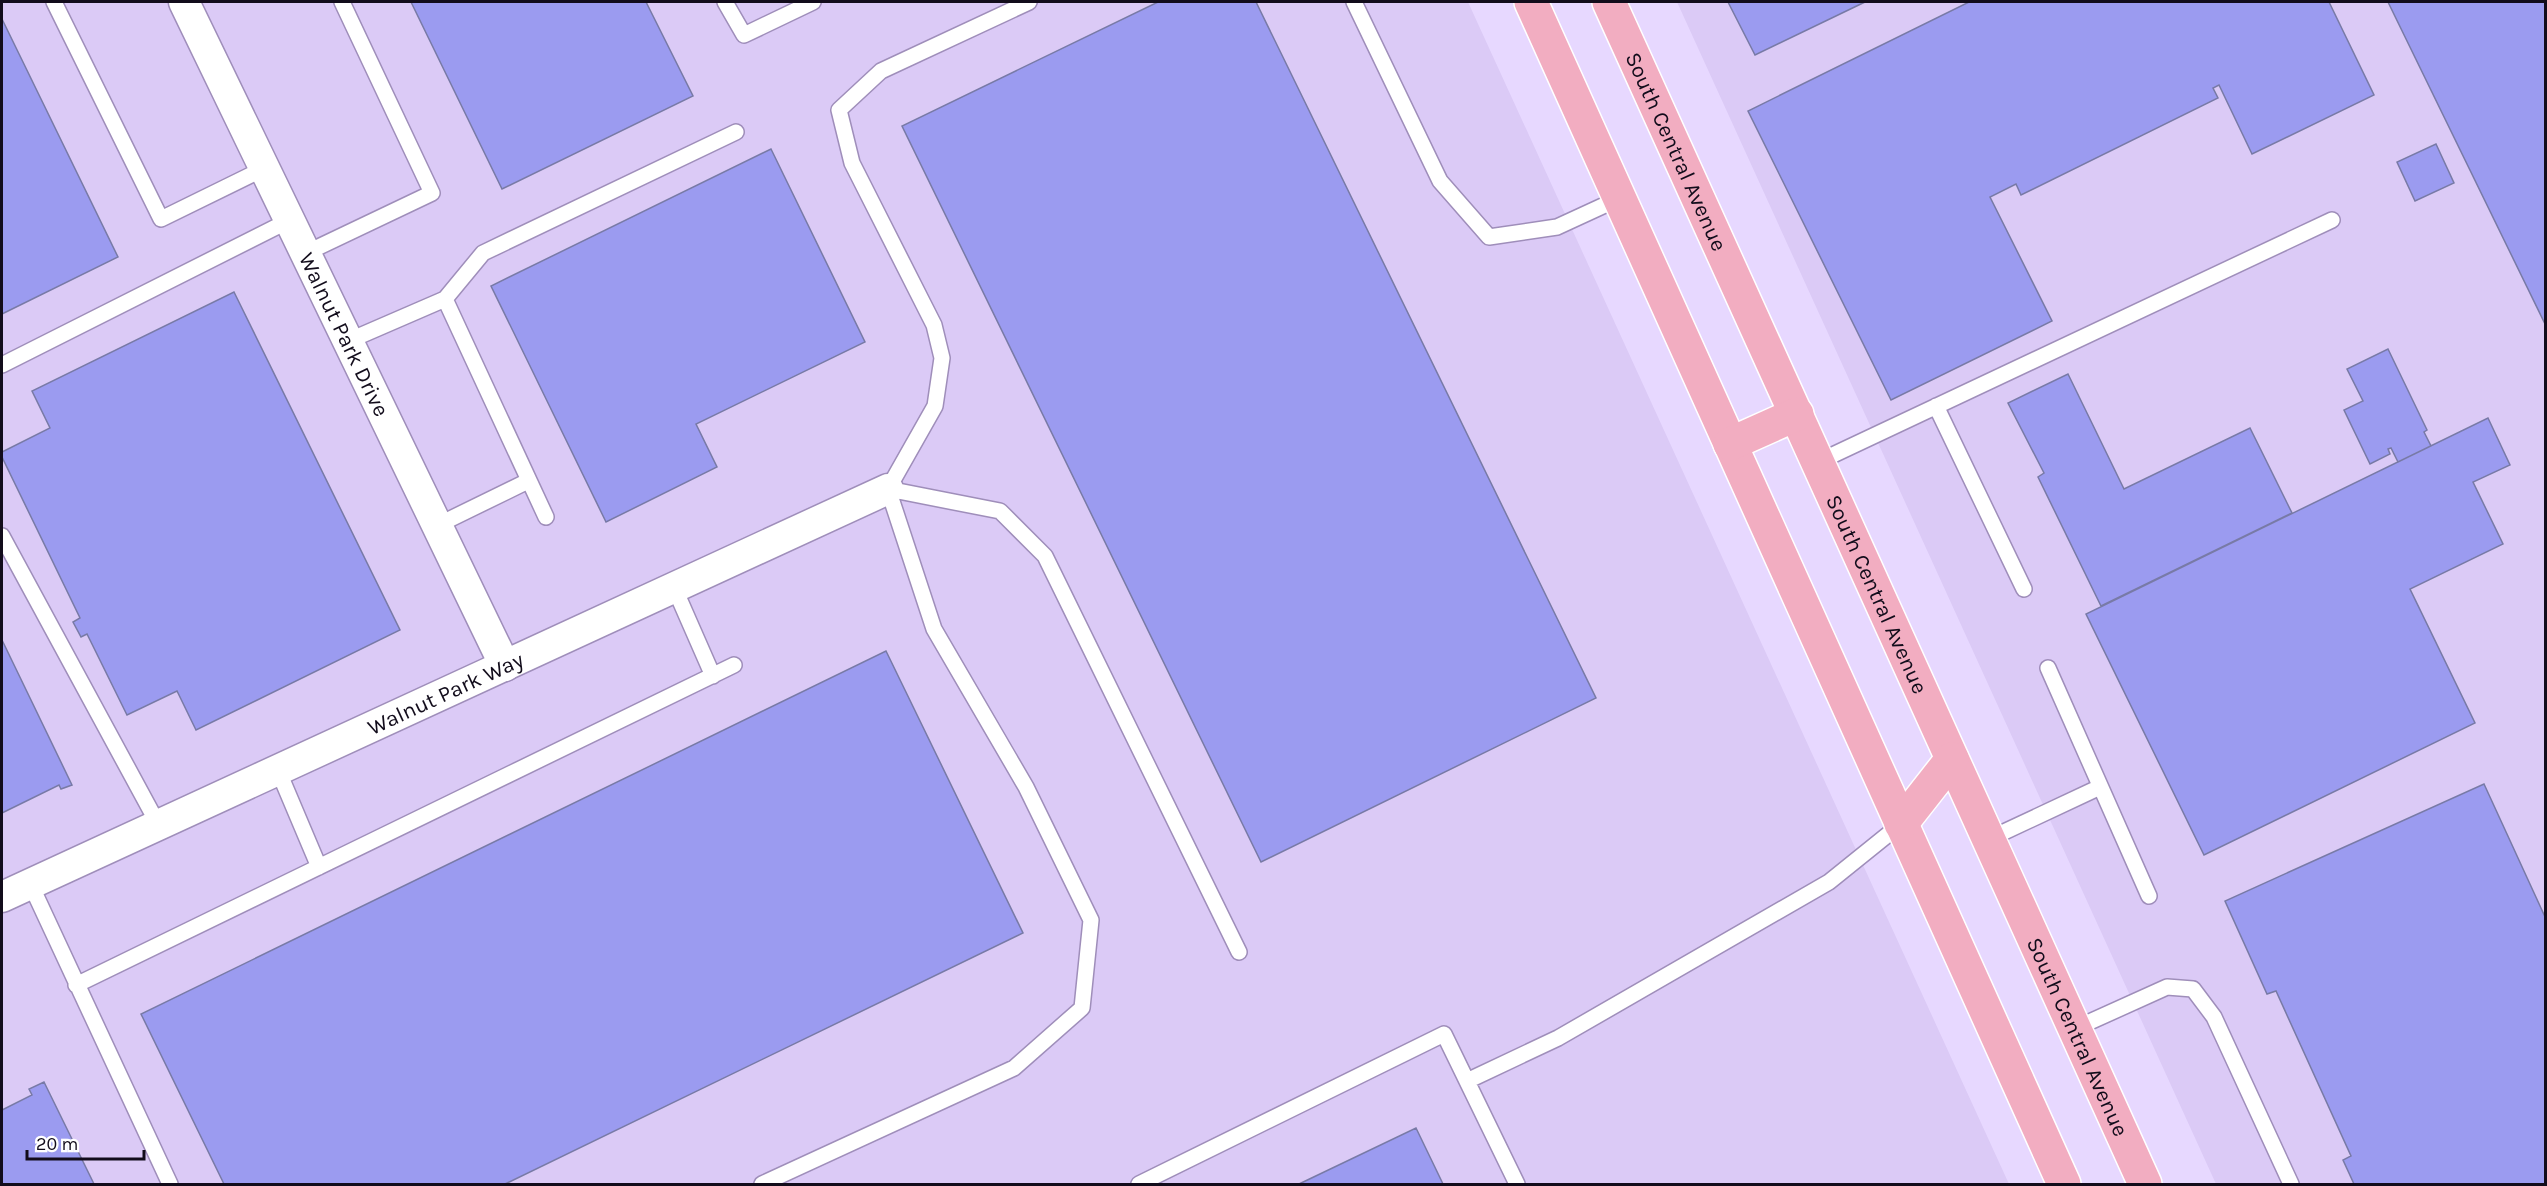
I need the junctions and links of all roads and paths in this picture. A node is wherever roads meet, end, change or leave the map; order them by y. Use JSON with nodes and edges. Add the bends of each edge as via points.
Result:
{"nodes":[{"id":1,"x":54,"y":2,"type":"edge"},
{"id":2,"x":184,"y":2,"type":"edge"},
{"id":3,"x":342,"y":2,"type":"edge"},
{"id":4,"x":725,"y":2,"type":"edge"},
{"id":5,"x":813,"y":2,"type":"edge"},
{"id":6,"x":1029,"y":2,"type":"edge"},
{"id":7,"x":1354,"y":2,"type":"edge"},
{"id":8,"x":1531,"y":2,"type":"edge"},
{"id":9,"x":1609,"y":2,"type":"edge"},
{"id":10,"x":736,"y":132,"type":"dead end"},
{"id":11,"x":265,"y":168,"type":"junction"},
{"id":12,"x":1620,"y":198,"type":"junction"},
{"id":13,"x":2332,"y":219,"type":"dead end"},
{"id":14,"x":290,"y":220,"type":"junction"},
{"id":15,"x":306,"y":253,"type":"junction"},
{"id":16,"x":445,"y":299,"type":"junction"},
{"id":17,"x":348,"y":341,"type":"junction"},
{"id":18,"x":2,"y":364,"type":"edge"},
{"id":19,"x":1936,"y":406,"type":"junction"},
{"id":20,"x":1797,"y":414,"type":"junction"},
{"id":21,"x":1730,"y":444,"type":"junction"},
{"id":22,"x":1818,"y":462,"type":"junction"},
{"id":23,"x":528,"y":481,"type":"junction"},
{"id":24,"x":888,"y":489,"type":"junction"},
{"id":25,"x":546,"y":518,"type":"dead end"},
{"id":26,"x":438,"y":525,"type":"junction"},
{"id":27,"x":2,"y":536,"type":"edge"},
{"id":28,"x":674,"y":587,"type":"junction"},
{"id":29,"x":2024,"y":589,"type":"dead end"},
{"id":30,"x":734,"y":665,"type":"dead end"},
{"id":31,"x":505,"y":666,"type":"junction"},
{"id":32,"x":2048,"y":668,"type":"dead end"},
{"id":33,"x":713,"y":676,"type":"junction"},
{"id":34,"x":1952,"y":759,"type":"junction"},
{"id":35,"x":278,"y":770,"type":"junction"},
{"id":36,"x":2100,"y":787,"type":"junction"},
{"id":37,"x":158,"y":824,"type":"junction"},
{"id":38,"x":1901,"y":824,"type":"junction"},
{"id":39,"x":1989,"y":839,"type":"junction"},
{"id":40,"x":319,"y":867,"type":"junction"},
{"id":41,"x":30,"y":884,"type":"junction"},
{"id":42,"x":2,"y":897,"type":"edge"},
{"id":43,"x":2149,"y":897,"type":"dead end"},
{"id":44,"x":1239,"y":952,"type":"dead end"},
{"id":45,"x":76,"y":985,"type":"junction"},
{"id":46,"x":2074,"y":1029,"type":"junction"},
{"id":47,"x":1467,"y":1081,"type":"junction"},
{"id":48,"x":170,"y":1185,"type":"edge"},
{"id":49,"x":762,"y":1185,"type":"edge"},
{"id":50,"x":1139,"y":1185,"type":"edge"},
{"id":51,"x":1517,"y":1185,"type":"edge"},
{"id":52,"x":2064,"y":1185,"type":"edge"},
{"id":53,"x":2145,"y":1185,"type":"edge"},
{"id":54,"x":2291,"y":1185,"type":"edge"}],
"edges":[{"from":1,"to":11,"type":"lane","via":[[161,219]]},
{"from":2,"to":11,"type":"street","name":"Walnut Park Drive"},
{"from":3,"to":15,"type":"lane","via":[[432,193]]},
{"from":4,"to":5,"type":"lane","via":[[744,35]]},
{"from":6,"to":24,"type":"lane","via":[[881,71],[839,110],[852,164],[934,325],[942,358],[935,406]]},
{"from":7,"to":12,"type":"lane","via":[[1440,181],[1489,237],[1557,227]]},
{"from":8,"to":12,"type":"main road"},
{"from":9,"to":20,"type":"main road","name":"South Central Avenue"},
{"from":10,"to":16,"type":"lane","via":[[483,253]]},
{"from":11,"to":14,"type":"street","name":"Walnut Park Drive"},
{"from":12,"to":21,"type":"main road"},
{"from":13,"to":19,"type":"lane"},
{"from":14,"to":15,"type":"street","name":"Walnut Park Drive"},
{"from":14,"to":18,"type":"lane"},
{"from":15,"to":17,"type":"street","name":"Walnut Park Drive"},
{"from":16,"to":17,"type":"lane"},
{"from":16,"to":23,"type":"lane"},
{"from":17,"to":26,"type":"street","name":"Walnut Park Drive"},
{"from":19,"to":22,"type":"lane"},
{"from":19,"to":29,"type":"lane"},
{"from":20,"to":21,"type":"main road"},
{"from":20,"to":22,"type":"main road","name":"South Central Avenue"},
{"from":21,"to":38,"type":"main road"},
{"from":22,"to":34,"type":"main road","name":"South Central Avenue"},
{"from":23,"to":25,"type":"lane"},
{"from":23,"to":26,"type":"lane"},
{"from":24,"to":28,"type":"street","name":"Walnut Park Way"},
{"from":24,"to":44,"type":"lane","via":[[1000,511],[1045,556]]},
{"from":24,"to":49,"type":"lane","via":[[934,629],[1026,788],[1091,920],[1082,1008],[1014,1068]]},
{"from":26,"to":31,"type":"street","name":"Walnut Park Drive"},
{"from":27,"to":37,"type":"lane"},
{"from":28,"to":31,"type":"street","name":"Walnut Park Way"},
{"from":28,"to":33,"type":"lane"},
{"from":30,"to":33,"type":"lane"},
{"from":31,"to":35,"type":"street","name":"Walnut Park Way"},
{"from":32,"to":36,"type":"lane"},
{"from":33,"to":40,"type":"lane"},
{"from":34,"to":38,"type":"main road"},
{"from":34,"to":39,"type":"main road","name":"South Central Avenue"},
{"from":35,"to":37,"type":"street","name":"Walnut Park Way"},
{"from":35,"to":40,"type":"lane"},
{"from":36,"to":39,"type":"lane"},
{"from":36,"to":43,"type":"lane"},
{"from":37,"to":41,"type":"street","name":"Walnut Park Way"},
{"from":38,"to":47,"type":"lane","via":[[1829,882],[1558,1038]]},
{"from":38,"to":52,"type":"main road"},
{"from":39,"to":46,"type":"main road","name":"South Central Avenue"},
{"from":40,"to":45,"type":"lane"},
{"from":41,"to":42,"type":"street","name":"Walnut Park Way"},
{"from":41,"to":45,"type":"lane"},
{"from":45,"to":48,"type":"lane"},
{"from":46,"to":53,"type":"main road","name":"South Central Avenue"},
{"from":46,"to":54,"type":"lane","via":[[2167,987],[2193,989],[2214,1017]]},
{"from":47,"to":50,"type":"lane","via":[[1444,1034]]},
{"from":47,"to":51,"type":"lane"}]}
